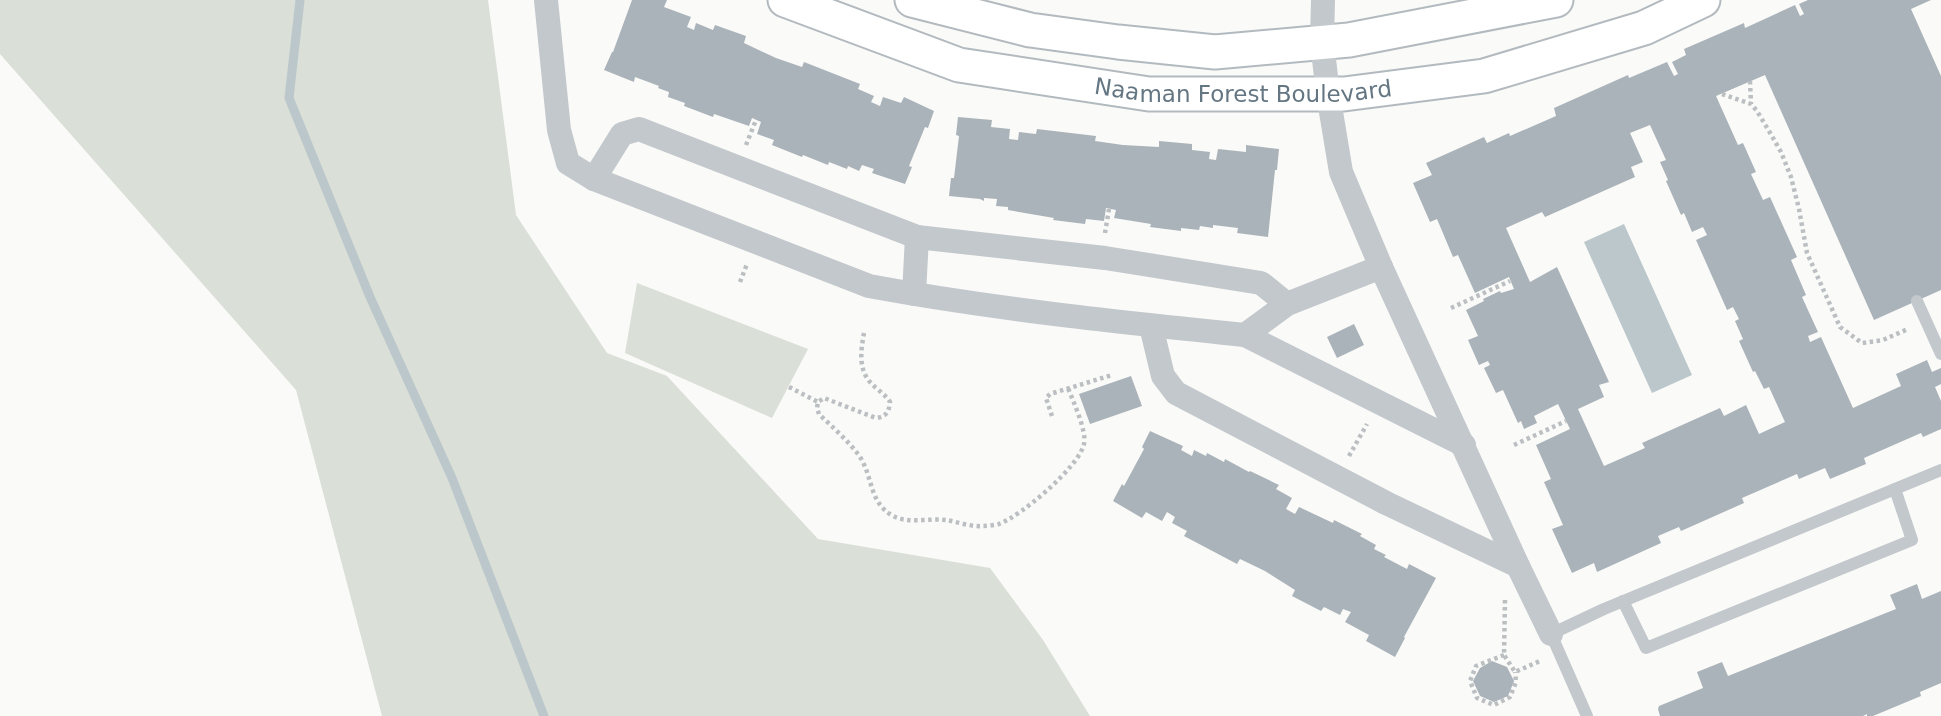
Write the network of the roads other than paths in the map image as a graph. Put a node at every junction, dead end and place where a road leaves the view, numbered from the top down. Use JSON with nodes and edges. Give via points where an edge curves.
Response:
{"nodes":[{"id":1,"x":546,"y":0,"type":"edge"},
{"id":2,"x":785,"y":0,"type":"edge"},
{"id":3,"x":912,"y":0,"type":"edge"},
{"id":4,"x":1322,"y":0,"type":"edge"},
{"id":5,"x":1556,"y":0,"type":"edge"},
{"id":6,"x":1703,"y":0,"type":"edge"},
{"id":7,"x":1322,"y":42,"type":"junction"},
{"id":8,"x":1328,"y":94,"type":"junction"},
{"id":9,"x":594,"y":179,"type":"junction"},
{"id":10,"x":917,"y":237,"type":"junction"},
{"id":11,"x":1381,"y":267,"type":"junction"},
{"id":12,"x":914,"y":294,"type":"junction"},
{"id":13,"x":1917,"y":301,"type":"dead end"},
{"id":14,"x":1287,"y":304,"type":"junction"},
{"id":15,"x":1151,"y":326,"type":"junction"},
{"id":16,"x":1245,"y":335,"type":"junction"},
{"id":17,"x":1941,"y":355,"type":"edge"},
{"id":18,"x":1464,"y":445,"type":"junction"},
{"id":19,"x":1941,"y":470,"type":"edge"},
{"id":20,"x":1895,"y":489,"type":"junction"},
{"id":21,"x":1518,"y":566,"type":"junction"},
{"id":22,"x":1623,"y":601,"type":"junction"},
{"id":23,"x":1551,"y":634,"type":"junction"},
{"id":24,"x":1587,"y":716,"type":"edge"}],
"edges":[{"from":1,"to":9,"type":"street","via":[[559,130],[568,163]]},
{"from":2,"to":8,"type":"street","name":"Naaman Forest Boulevard","via":[[959,65],[1149,94]]},
{"from":3,"to":7,"type":"street","name":"Naaman Forest Boulevard","via":[[1030,30],[1215,52]]},
{"from":4,"to":7,"type":"street"},
{"from":5,"to":7,"type":"street","name":"Naaman Forest Boulevard"},
{"from":6,"to":8,"type":"street","name":"Naaman Forest Boulevard","via":[[1644,28],[1484,76]]},
{"from":7,"to":8,"type":"street"},
{"from":8,"to":11,"type":"street","via":[[1341,172]]},
{"from":9,"to":10,"type":"street","via":[[622,134],[639,129]]},
{"from":9,"to":12,"type":"street","via":[[869,286]]},
{"from":10,"to":12,"type":"street"},
{"from":10,"to":14,"type":"street","via":[[1105,258],[1261,283]]},
{"from":11,"to":14,"type":"street"},
{"from":11,"to":18,"type":"street"},
{"from":12,"to":15,"type":"street"},
{"from":13,"to":17,"type":"lane"},
{"from":14,"to":16,"type":"street"},
{"from":15,"to":16,"type":"street"},
{"from":15,"to":21,"type":"street","via":[[1163,376],[1176,393]]},
{"from":16,"to":18,"type":"street"},
{"from":18,"to":21,"type":"street"},
{"from":19,"to":20,"type":"lane"},
{"from":20,"to":22,"type":"lane"},
{"from":20,"to":22,"type":"lane","via":[[1912,540],[1646,648]]},
{"from":21,"to":23,"type":"street"},
{"from":22,"to":23,"type":"lane"},
{"from":23,"to":24,"type":"lane"}]}
